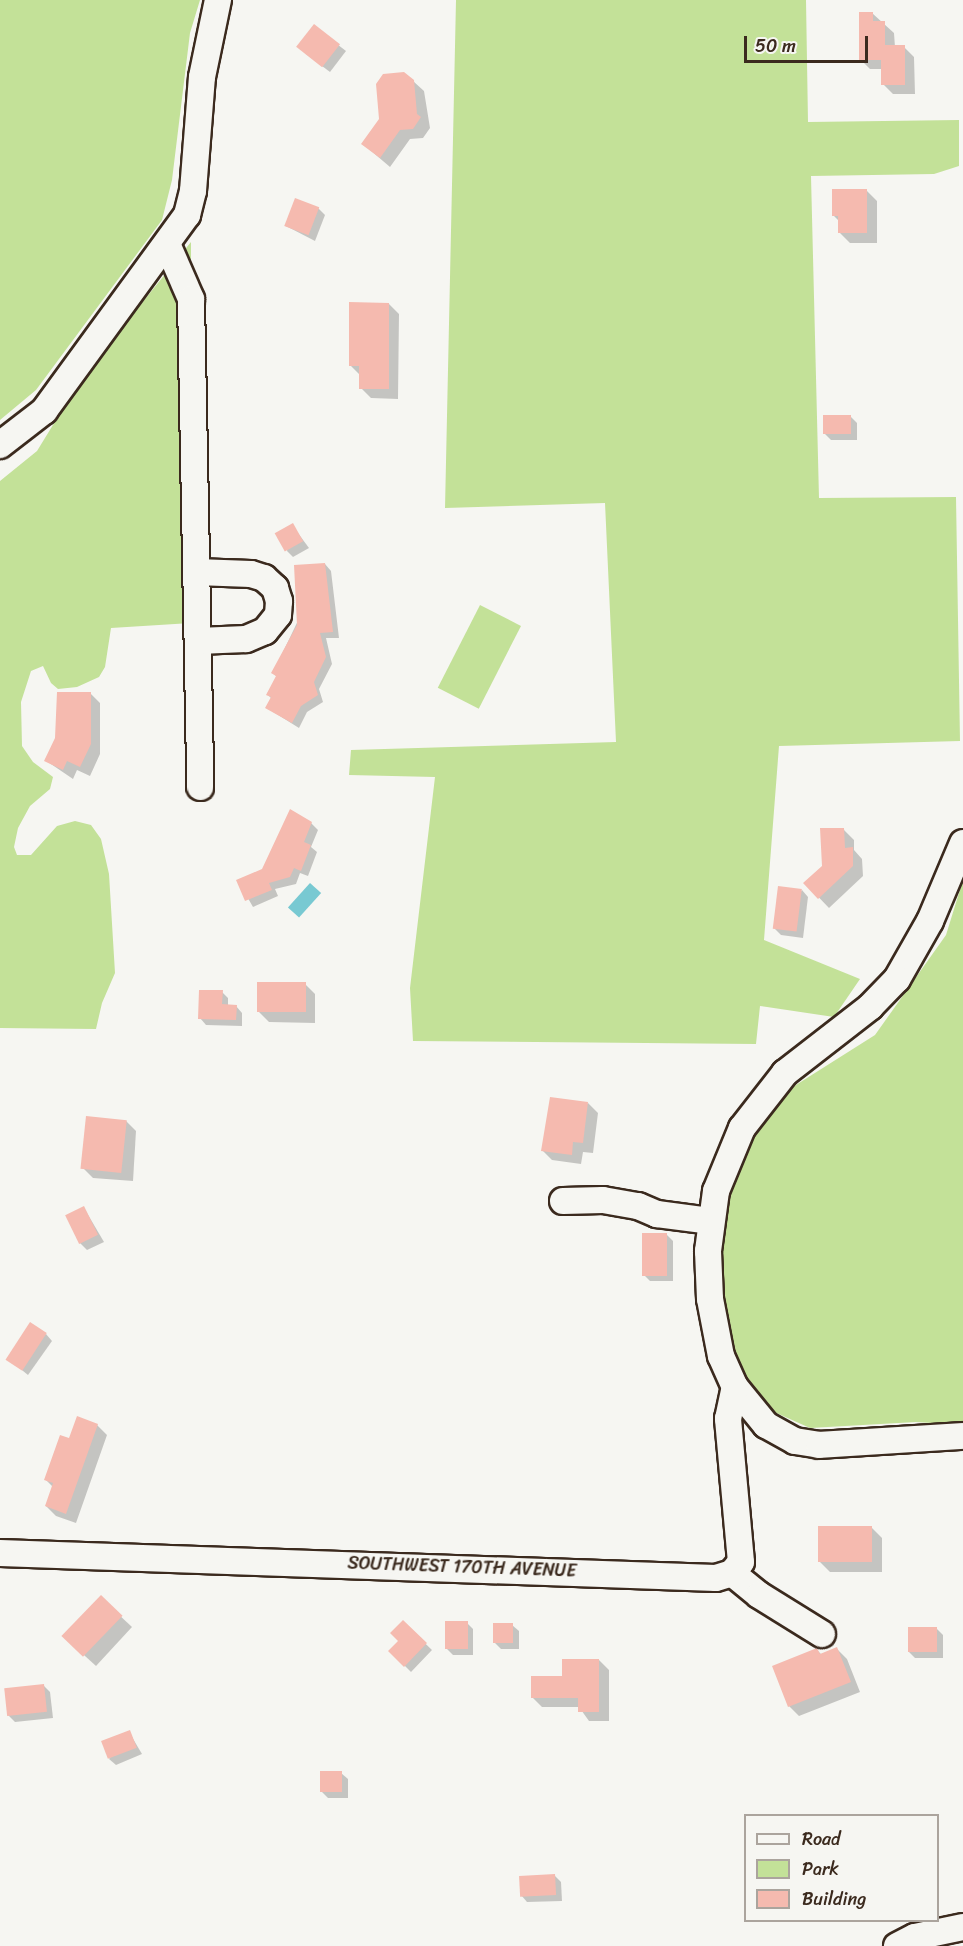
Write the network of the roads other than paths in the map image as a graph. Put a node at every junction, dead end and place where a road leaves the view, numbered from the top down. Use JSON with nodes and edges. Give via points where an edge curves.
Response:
{"nodes":[{"id":1,"x":218,"y":0,"type":"edge"},
{"id":2,"x":168,"y":246,"type":"junction"},
{"id":3,"x":0,"y":446,"type":"edge"},
{"id":4,"x":196,"y":572,"type":"junction"},
{"id":5,"x":198,"y":641,"type":"junction"},
{"id":6,"x":200,"y":787,"type":"dead end"},
{"id":7,"x":963,"y":843,"type":"edge"},
{"id":8,"x":563,"y":1201,"type":"dead end"},
{"id":9,"x":710,"y":1221,"type":"junction"},
{"id":10,"x":735,"y":1387,"type":"junction"},
{"id":11,"x":963,"y":1436,"type":"edge"},
{"id":12,"x":0,"y":1552,"type":"edge"},
{"id":13,"x":732,"y":1573,"type":"junction"},
{"id":14,"x":822,"y":1634,"type":"dead end"},
{"id":15,"x":963,"y":1927,"type":"edge"},
{"id":16,"x":897,"y":1946,"type":"edge"}],
"edges":[{"from":1,"to":2,"type":"street","via":[[202,77],[194,191],[187,215]]},
{"from":2,"to":3,"type":"street","via":[[44,411]]},
{"from":2,"to":4,"type":"street","via":[[190,299]]},
{"from":4,"to":5,"type":"street"},
{"from":4,"to":5,"type":"street","via":[[251,573],[264,578],[279,601],[278,615],[265,631],[246,639]]},
{"from":5,"to":6,"type":"street"},
{"from":7,"to":9,"type":"street","via":[[930,921],[897,979],[862,1014],[785,1072],[750,1116],[725,1164]]},
{"from":8,"to":9,"type":"street","via":[[603,1200],[657,1214]]},
{"from":9,"to":10,"type":"street","via":[[708,1272],[714,1333]]},
{"from":10,"to":11,"type":"street","via":[[766,1425],[795,1441],[843,1445]]},
{"from":10,"to":13,"type":"street","via":[[728,1419],[741,1562]]},
{"from":12,"to":13,"type":"street","name":"SOUTHWEST 170TH AVENUE","via":[[716,1578]]},
{"from":13,"to":14,"type":"street","via":[[759,1595]]},
{"from":15,"to":16,"type":"street","via":[[915,1937]]}]}
